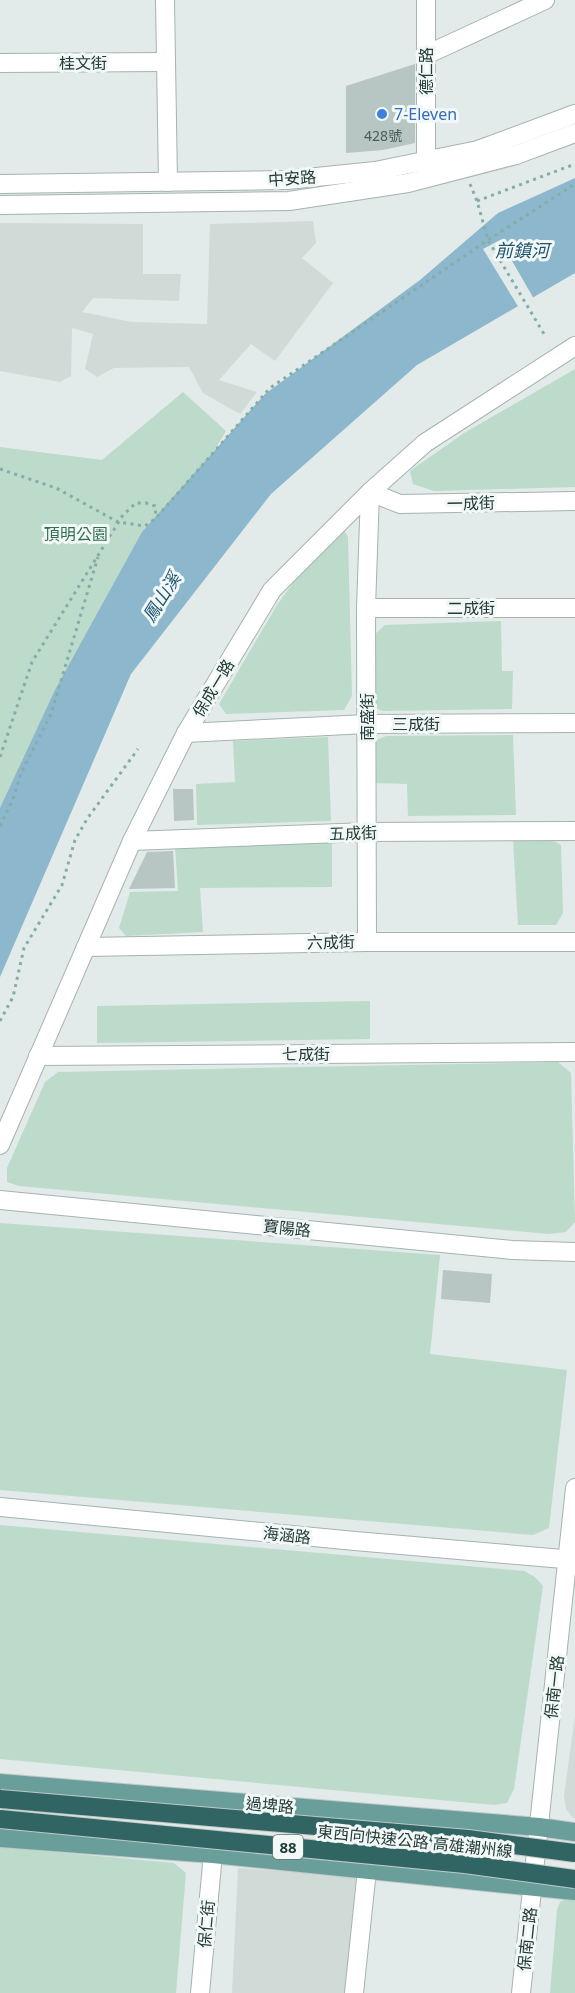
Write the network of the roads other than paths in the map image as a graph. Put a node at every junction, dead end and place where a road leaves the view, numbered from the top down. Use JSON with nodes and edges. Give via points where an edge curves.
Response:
{"nodes":[{"id":1,"x":165,"y":0,"type":"edge"},
{"id":2,"x":426,"y":0,"type":"edge"},
{"id":3,"x":545,"y":0,"type":"edge"},
{"id":4,"x":426,"y":55,"type":"junction"},
{"id":5,"x":166,"y":62,"type":"junction"},
{"id":6,"x":0,"y":63,"type":"edge"},
{"id":7,"x":575,"y":114,"type":"edge"},
{"id":8,"x":575,"y":133,"type":"edge"},
{"id":9,"x":428,"y":168,"type":"junction"},
{"id":10,"x":168,"y":182,"type":"junction"},
{"id":11,"x":0,"y":183,"type":"edge"},
{"id":12,"x":0,"y":205,"type":"edge"},
{"id":13,"x":575,"y":346,"type":"edge"},
{"id":14,"x":370,"y":492,"type":"junction"},
{"id":15,"x":575,"y":501,"type":"edge"},
{"id":16,"x":366,"y":608,"type":"junction"},
{"id":17,"x":575,"y":608,"type":"edge"},
{"id":18,"x":575,"y":723,"type":"edge"},
{"id":19,"x":367,"y":724,"type":"junction"},
{"id":20,"x":186,"y":733,"type":"junction"},
{"id":21,"x":575,"y":831,"type":"edge"},
{"id":22,"x":367,"y":832,"type":"junction"},
{"id":23,"x":132,"y":841,"type":"junction"},
{"id":24,"x":367,"y":942,"type":"junction"},
{"id":25,"x":575,"y":942,"type":"edge"},
{"id":26,"x":86,"y":947,"type":"junction"},
{"id":27,"x":575,"y":1052,"type":"edge"},
{"id":28,"x":38,"y":1056,"type":"junction"},
{"id":29,"x":0,"y":1145,"type":"edge"},
{"id":30,"x":0,"y":1200,"type":"edge"},
{"id":31,"x":575,"y":1252,"type":"edge"},
{"id":32,"x":575,"y":1488,"type":"edge"},
{"id":33,"x":0,"y":1507,"type":"edge"},
{"id":34,"x":571,"y":1560,"type":"edge"},
{"id":35,"x":0,"y":1783,"type":"edge"},
{"id":36,"x":0,"y":1798,"type":"edge"},
{"id":37,"x":0,"y":1818,"type":"edge"},
{"id":38,"x":539,"y":1827,"type":"junction"},
{"id":39,"x":575,"y":1832,"type":"edge"},
{"id":40,"x":0,"y":1838,"type":"edge"},
{"id":41,"x":575,"y":1853,"type":"edge"},
{"id":42,"x":213,"y":1854,"type":"junction"},
{"id":43,"x":366,"y":1870,"type":"junction"},
{"id":44,"x":575,"y":1879,"type":"edge"},
{"id":45,"x":532,"y":1886,"type":"junction"},
{"id":46,"x":575,"y":1892,"type":"edge"},
{"id":47,"x":200,"y":1993,"type":"edge"},
{"id":48,"x":354,"y":1993,"type":"edge"},
{"id":49,"x":521,"y":1993,"type":"edge"}],
"edges":[{"from":1,"to":5,"type":"street"},
{"from":2,"to":4,"type":"street","name":"德仁路"},
{"from":3,"to":4,"type":"street"},
{"from":4,"to":9,"type":"street","name":"德仁路"},
{"from":5,"to":6,"type":"street","name":"桂文街"},
{"from":5,"to":10,"type":"street"},
{"from":7,"to":9,"type":"street","name":"中安路"},
{"from":8,"to":9,"type":"street","name":"中安路","via":[[464,168]]},
{"from":9,"to":10,"type":"street","name":"中安路","via":[[287,180]]},
{"from":9,"to":12,"type":"street","name":"中安路","via":[[408,183],[289,201]]},
{"from":10,"to":11,"type":"street","name":"中安路"},
{"from":13,"to":14,"type":"street","name":"保成一路","via":[[425,443]]},
{"from":14,"to":15,"type":"street","name":"一成街","via":[[400,504]]},
{"from":14,"to":16,"type":"street","name":"南盛街"},
{"from":14,"to":20,"type":"street","name":"保成一路","via":[[272,590]]},
{"from":16,"to":17,"type":"street","name":"二成街"},
{"from":16,"to":19,"type":"street","name":"南盛街"},
{"from":18,"to":19,"type":"street","name":"三成街"},
{"from":19,"to":20,"type":"street","name":"三成街"},
{"from":19,"to":22,"type":"street","name":"南盛街"},
{"from":20,"to":23,"type":"street","name":"保成一路"},
{"from":21,"to":22,"type":"street","name":"五成街"},
{"from":22,"to":23,"type":"street","name":"五成街"},
{"from":22,"to":24,"type":"street","name":"南盛街"},
{"from":23,"to":26,"type":"street","name":"保成一路"},
{"from":24,"to":25,"type":"street","name":"六成街"},
{"from":24,"to":26,"type":"street","name":"六成街"},
{"from":26,"to":28,"type":"street","name":"保成一路"},
{"from":27,"to":28,"type":"street","name":"七成街"},
{"from":28,"to":29,"type":"street","name":"保成一路"},
{"from":30,"to":31,"type":"street","name":"寶陽路","via":[[501,1249]]},
{"from":32,"to":34,"type":"street","name":"保南一路"},
{"from":33,"to":34,"type":"street","name":"海涵路"},
{"from":34,"to":38,"type":"street","name":"保南一路"},
{"from":35,"to":38,"type":"main road","name":"過埤路"},
{"from":36,"to":41,"type":"highway","name":"東西向快速公路 高雄潮州線","number":"88","bridge":true,"via":[[468,1839]]},
{"from":37,"to":44,"type":"highway","name":"東西向快速公路 高雄潮州線","number":"88","bridge":true,"via":[[465,1864]]},
{"from":38,"to":39,"type":"main road","name":"過埤路"},
{"from":38,"to":45,"type":"street","name":"保南一路"},
{"from":40,"to":42,"type":"main road"},
{"from":42,"to":43,"type":"main road"},
{"from":42,"to":47,"type":"street","name":"保仁街"},
{"from":43,"to":45,"type":"main road"},
{"from":43,"to":48,"type":"street"},
{"from":45,"to":46,"type":"main road"},
{"from":45,"to":49,"type":"street","name":"保南二路"}]}
